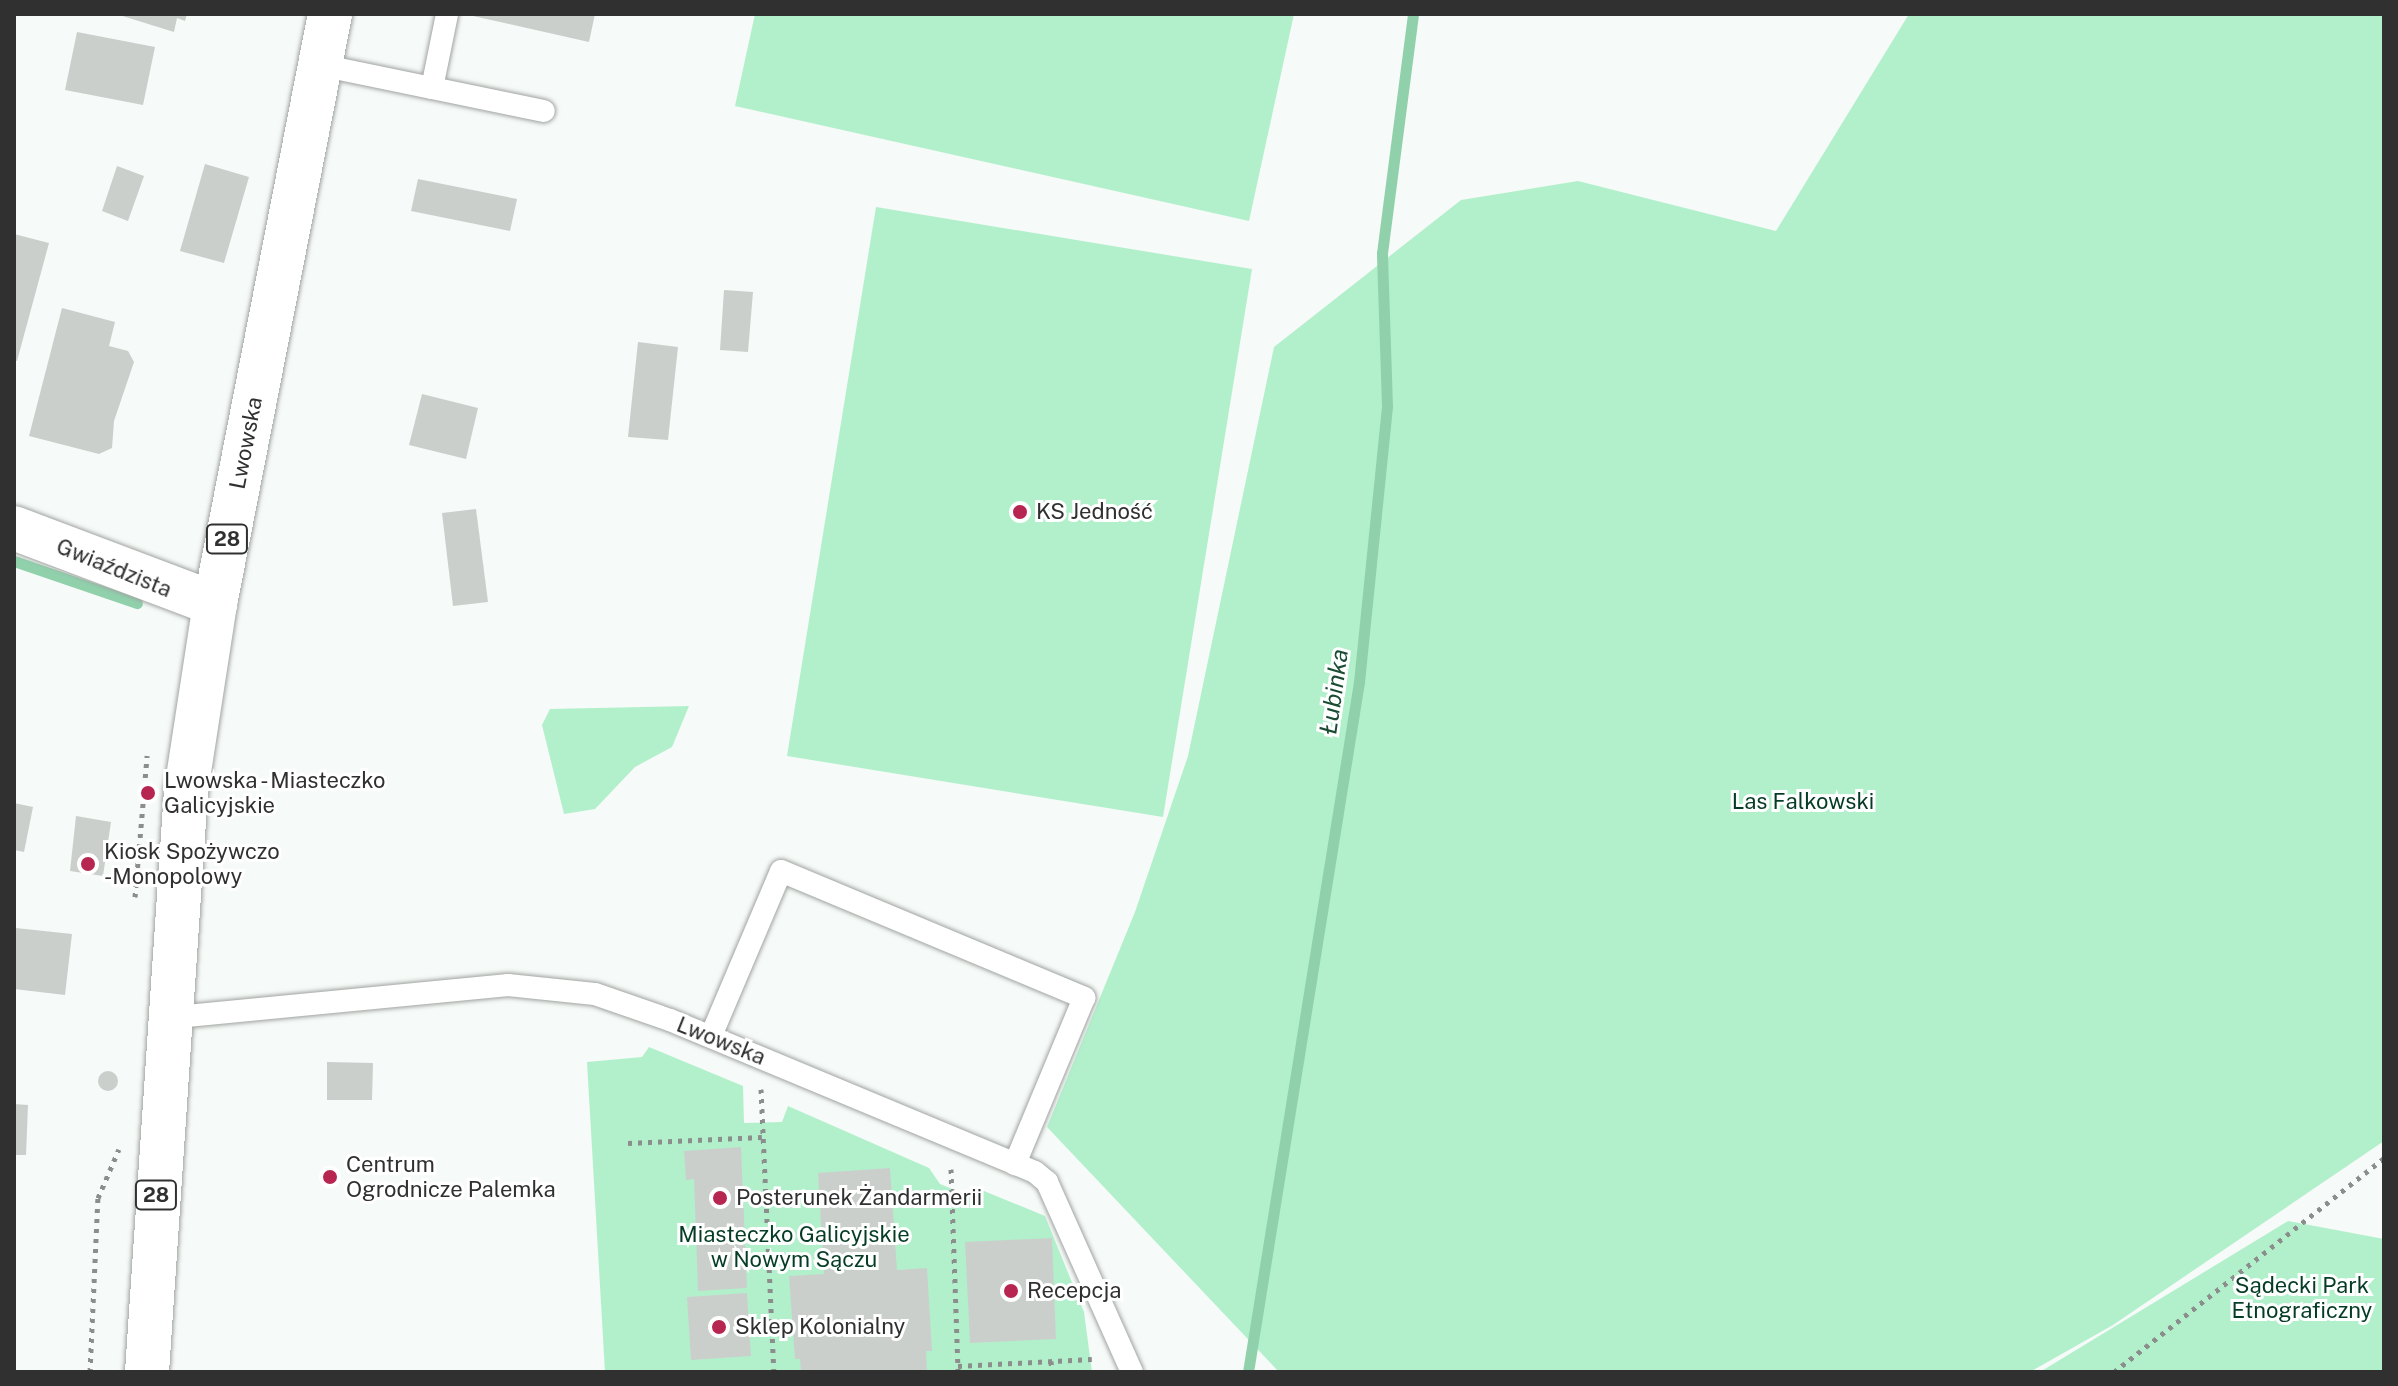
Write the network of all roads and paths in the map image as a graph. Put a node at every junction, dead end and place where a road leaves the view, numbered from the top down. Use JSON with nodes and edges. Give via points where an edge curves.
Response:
{"nodes":[{"id":1,"x":330,"y":14,"type":"edge"},
{"id":2,"x":447,"y":14,"type":"edge"},
{"id":3,"x":320,"y":65,"type":"junction"},
{"id":4,"x":432,"y":88,"type":"junction"},
{"id":5,"x":544,"y":111,"type":"dead end"},
{"id":6,"x":14,"y":528,"type":"edge"},
{"id":7,"x":215,"y":604,"type":"junction"},
{"id":8,"x":166,"y":1018,"type":"junction"},
{"id":9,"x":711,"y":1036,"type":"junction"},
{"id":10,"x":761,"y":1080,"type":"dead end"},
{"id":11,"x":125,"y":1135,"type":"dead end"},
{"id":12,"x":762,"y":1137,"type":"junction"},
{"id":13,"x":628,"y":1143,"type":"dead end"},
{"id":14,"x":2384,"y":1158,"type":"edge"},
{"id":15,"x":950,"y":1159,"type":"dead end"},
{"id":16,"x":1015,"y":1164,"type":"junction"},
{"id":17,"x":1051,"y":1361,"type":"junction"},
{"id":18,"x":1130,"y":1363,"type":"edge"},
{"id":19,"x":958,"y":1369,"type":"edge"},
{"id":20,"x":90,"y":1372,"type":"edge"},
{"id":21,"x":147,"y":1372,"type":"edge"},
{"id":22,"x":774,"y":1372,"type":"edge"},
{"id":23,"x":1052,"y":1372,"type":"edge"},
{"id":24,"x":2114,"y":1372,"type":"edge"}],
"edges":[{"from":1,"to":3,"type":"main road","name":"Lwowska","number":"28"},
{"from":2,"to":4,"type":"lane"},
{"from":3,"to":4,"type":"lane"},
{"from":3,"to":7,"type":"main road","name":"Lwowska","number":"28"},
{"from":4,"to":5,"type":"lane"},
{"from":6,"to":7,"type":"main road","name":"Gwiaździsta"},
{"from":7,"to":8,"type":"main road","name":"Lwowska","number":"28","via":[[180,836]]},
{"from":8,"to":9,"type":"lane","name":"Lwowska","via":[[508,985],[595,994]]},
{"from":8,"to":21,"type":"main road","name":"Lwowska","number":"28"},
{"from":9,"to":16,"type":"lane","name":"Lwowska"},
{"from":9,"to":16,"type":"lane","via":[[781,871],[1084,998]]},
{"from":10,"to":12,"type":"path"},
{"from":11,"to":20,"type":"path","via":[[98,1198]]},
{"from":12,"to":13,"type":"path"},
{"from":12,"to":22,"type":"path"},
{"from":14,"to":24,"type":"path"},
{"from":15,"to":19,"type":"path"},
{"from":16,"to":18,"type":"lane","name":"Lwowska","via":[[1047,1182]]},
{"from":17,"to":18,"type":"path"},
{"from":17,"to":19,"type":"path"},
{"from":17,"to":23,"type":"path"}]}
